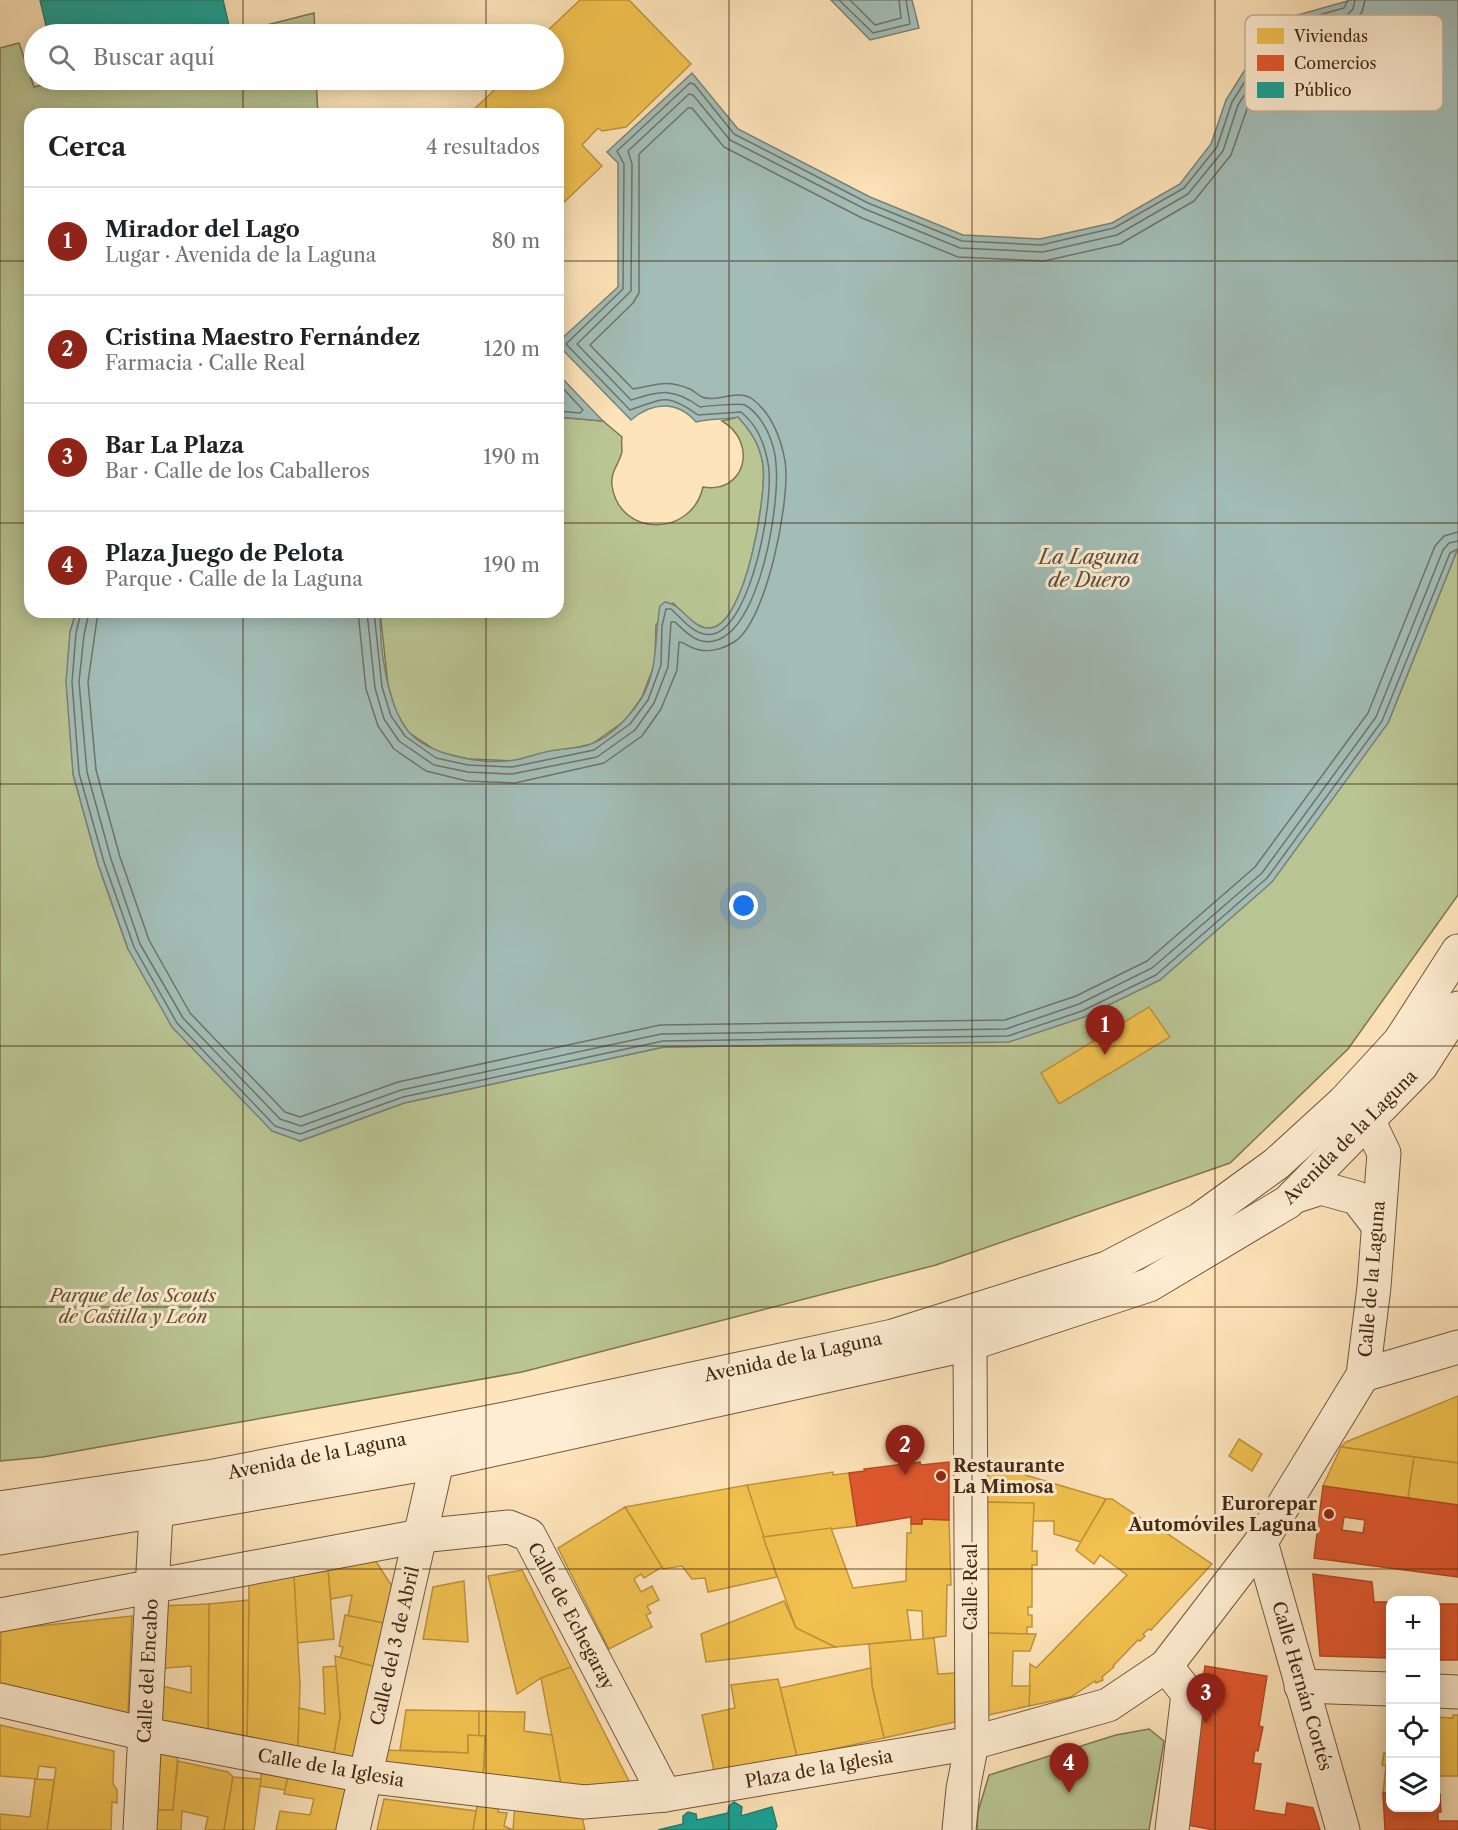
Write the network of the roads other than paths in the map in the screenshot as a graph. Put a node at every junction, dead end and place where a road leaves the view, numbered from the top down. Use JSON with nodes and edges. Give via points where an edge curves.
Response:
{"nodes":[{"id":1,"x":1458,"y":951,"type":"edge"},
{"id":2,"x":1456,"y":1015,"type":"edge"},
{"id":3,"x":1356,"y":1112,"type":"junction"},
{"id":4,"x":1293,"y":1197,"type":"junction"},
{"id":5,"x":1377,"y":1224,"type":"junction"},
{"id":6,"x":970,"y":1344,"type":"junction"},
{"id":7,"x":1458,"y":1347,"type":"edge"},
{"id":8,"x":1364,"y":1375,"type":"junction"},
{"id":9,"x":437,"y":1462,"type":"junction"},
{"id":10,"x":0,"y":1508,"type":"edge"},
{"id":11,"x":156,"y":1512,"type":"junction"},
{"id":12,"x":420,"y":1536,"type":"junction"},
{"id":13,"x":0,"y":1538,"type":"edge"},
{"id":14,"x":1261,"y":1542,"type":"junction"},
{"id":15,"x":152,"y":1587,"type":"junction"},
{"id":16,"x":0,"y":1615,"type":"edge"},
{"id":17,"x":1166,"y":1666,"type":"junction"},
{"id":18,"x":1301,"y":1686,"type":"junction"},
{"id":19,"x":1386,"y":1689,"type":"edge"},
{"id":20,"x":1440,"y":1691,"type":"edge"},
{"id":21,"x":1458,"y":1692,"type":"edge"},
{"id":22,"x":0,"y":1700,"type":"edge"},
{"id":23,"x":145,"y":1734,"type":"junction"},
{"id":24,"x":972,"y":1743,"type":"junction"},
{"id":25,"x":365,"y":1776,"type":"junction"},
{"id":26,"x":665,"y":1795,"type":"junction"},
{"id":27,"x":140,"y":1830,"type":"edge"},
{"id":28,"x":353,"y":1830,"type":"edge"},
{"id":29,"x":959,"y":1830,"type":"edge"},
{"id":30,"x":1172,"y":1830,"type":"edge"},
{"id":31,"x":1342,"y":1830,"type":"edge"}],
"edges":[{"from":1,"to":3,"type":"street","name":"Avenida de la Laguna"},
{"from":2,"to":3,"type":"street","name":"Avenida de la Laguna","via":[[1421,1066]]},
{"from":3,"to":4,"type":"street","name":"Avenida de la Laguna"},
{"from":3,"to":5,"type":"street","name":"Calle de la Laguna","via":[[1384,1153]]},
{"from":3,"to":10,"type":"street","name":"Avenida de la Laguna","via":[[1275,1164],[1199,1220],[1107,1268],[893,1336],[225,1474]]},
{"from":4,"to":5,"type":"street","via":[[1321,1188],[1357,1198]]},
{"from":4,"to":6,"type":"street","name":"Avenida de la Laguna","via":[[1149,1285]]},
{"from":5,"to":8,"type":"street","name":"Calle de la Laguna"},
{"from":6,"to":9,"type":"street","name":"Avenida de la Laguna"},
{"from":6,"to":24,"type":"street","name":"Calle Real"},
{"from":7,"to":8,"type":"street"},
{"from":8,"to":14,"type":"street","name":"Calle de la Laguna"},
{"from":9,"to":11,"type":"street","name":"Avenida de la Laguna"},
{"from":9,"to":12,"type":"street","name":"Calle del 3 de Abril"},
{"from":11,"to":13,"type":"street","name":"Avenida de la Laguna"},
{"from":11,"to":15,"type":"street","name":"Calle del Encabo"},
{"from":12,"to":15,"type":"street"},
{"from":12,"to":25,"type":"street","name":"Calle del 3 de Abril"},
{"from":12,"to":26,"type":"street","name":"Calle de Echegaray","via":[[509,1527],[529,1536]]},
{"from":14,"to":17,"type":"street","name":"Calle de la Laguna"},
{"from":14,"to":18,"type":"street","name":"Calle Hernán Cortés"},
{"from":15,"to":16,"type":"street"},
{"from":15,"to":23,"type":"street","name":"Calle del Encabo"},
{"from":17,"to":24,"type":"street","name":"Calle de la Laguna","via":[[1108,1706]]},
{"from":17,"to":30,"type":"street","via":[[1188,1694]]},
{"from":18,"to":19,"type":"street"},
{"from":18,"to":31,"type":"street","name":"Calle Hernán Cortés"},
{"from":20,"to":21,"type":"street"},
{"from":22,"to":23,"type":"street","name":"Calle de la Iglesia"},
{"from":23,"to":25,"type":"street","name":"Calle de la Iglesia"},
{"from":23,"to":27,"type":"street","name":"Calle del Encabo"},
{"from":24,"to":26,"type":"street","name":"Plaza de la Iglesia"},
{"from":24,"to":29,"type":"street","name":"Calle Real"},
{"from":25,"to":26,"type":"street","name":"Calle de la Iglesia","via":[[584,1802]]},
{"from":25,"to":28,"type":"street","name":"Calle del 3 de Abril"}]}
